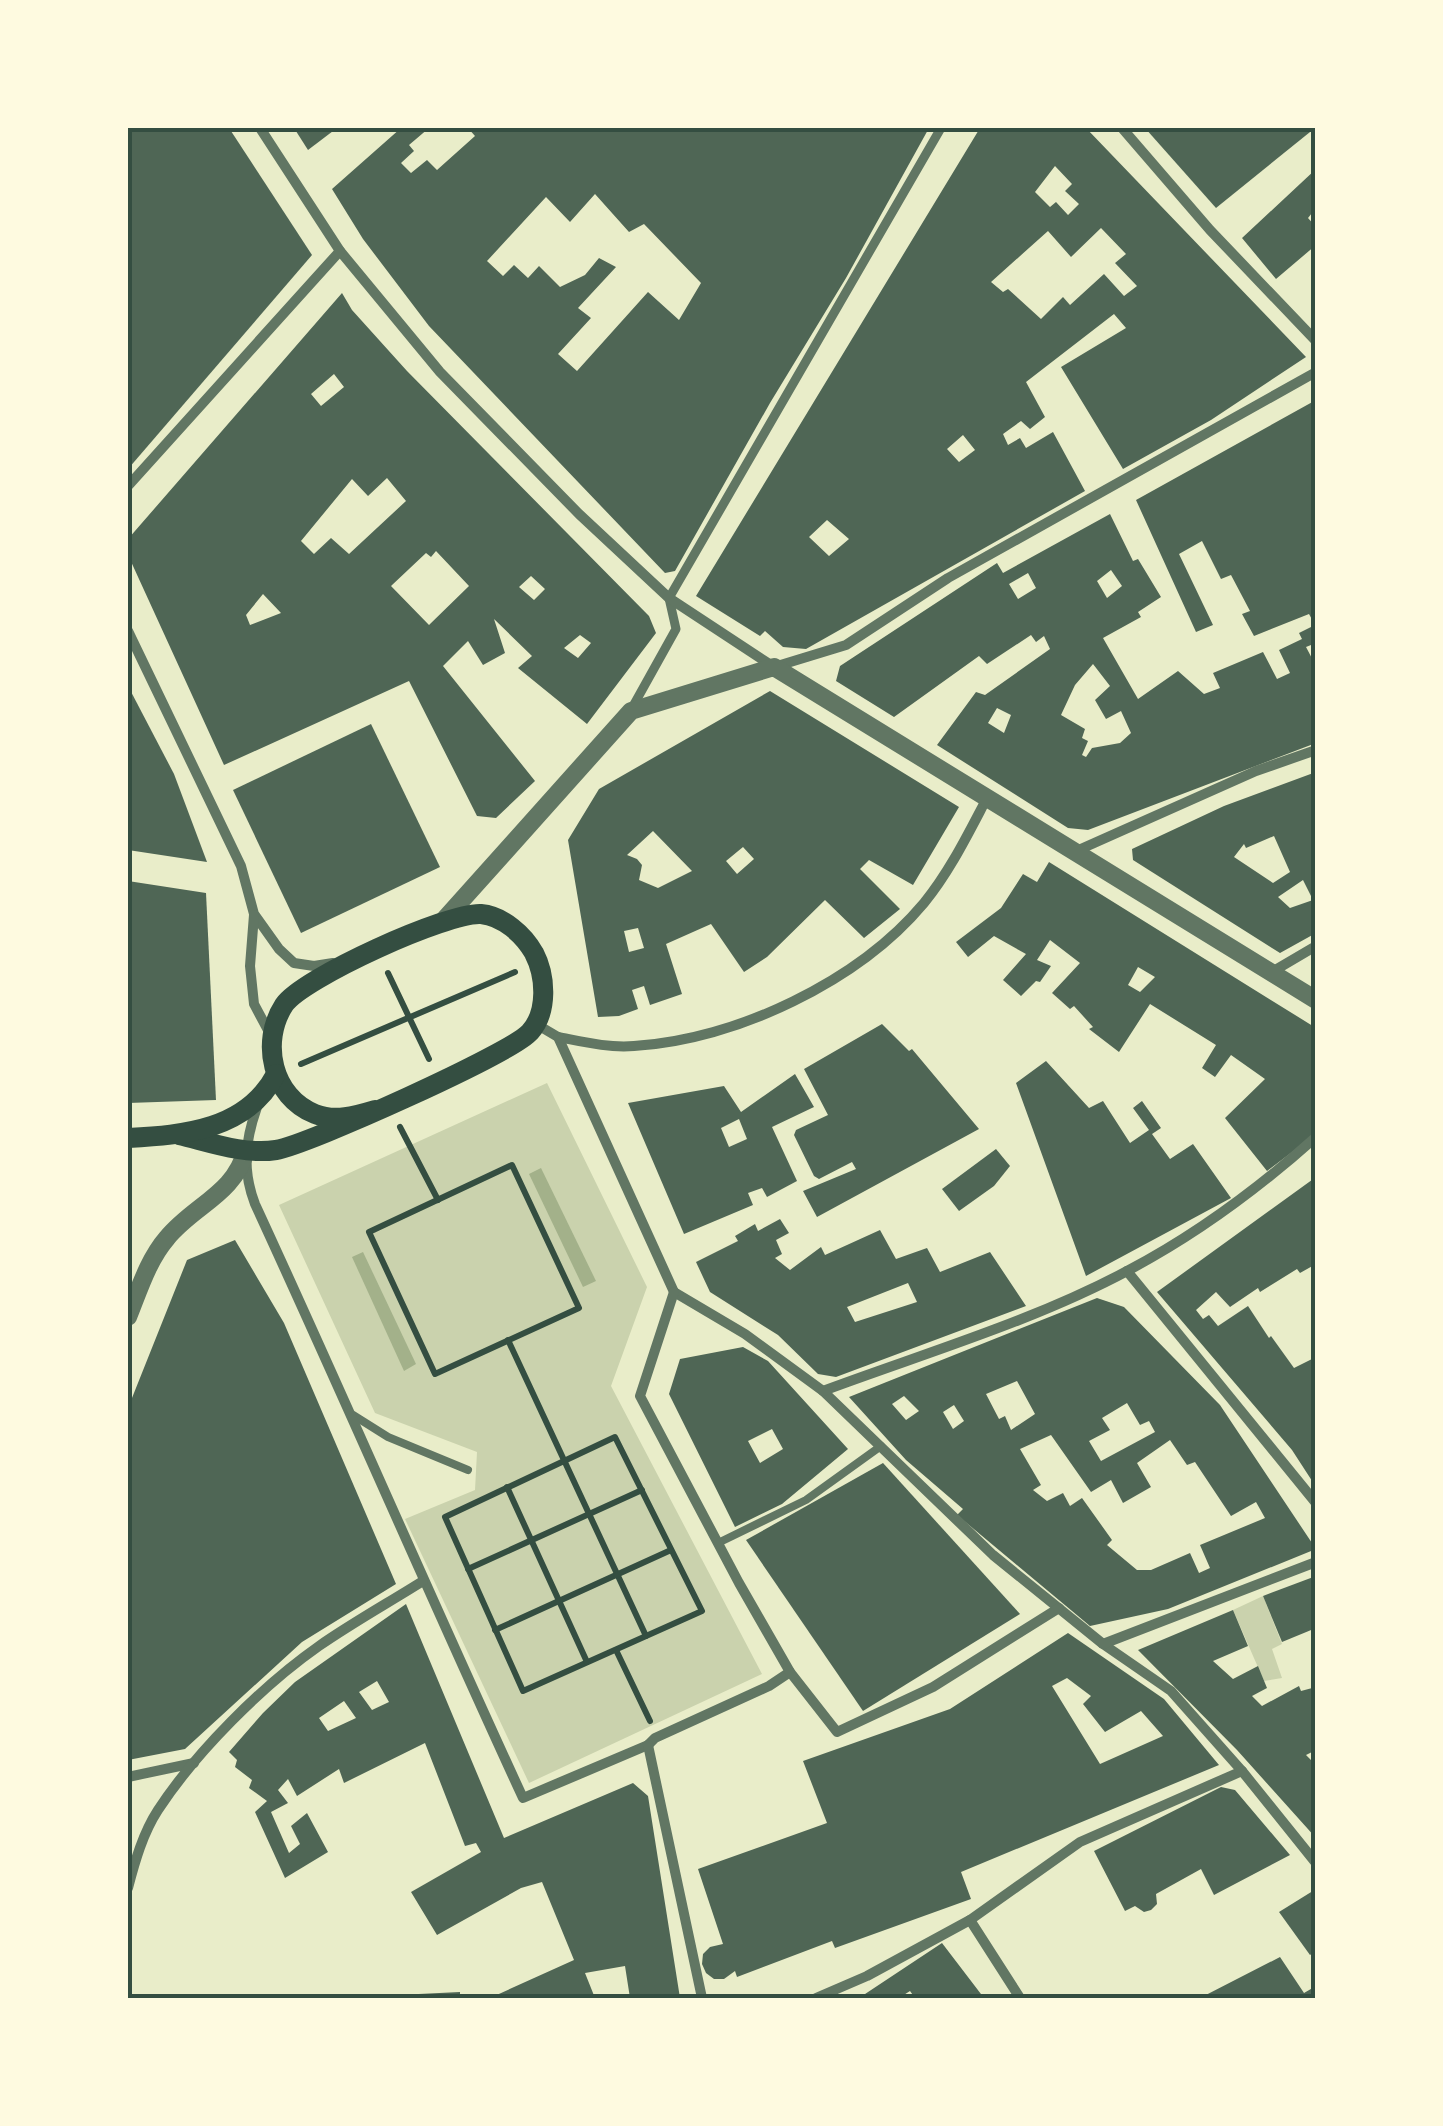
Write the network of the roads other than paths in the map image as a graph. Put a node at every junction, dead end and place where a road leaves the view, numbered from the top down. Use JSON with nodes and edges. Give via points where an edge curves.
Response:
{"nodes":[{"id":1,"x":260,"y":128,"type":"edge"},
{"id":2,"x":941,"y":128,"type":"edge"},
{"id":3,"x":1122,"y":128,"type":"edge"},
{"id":4,"x":340,"y":251,"type":"junction"},
{"id":5,"x":1316,"y":340,"type":"edge"},
{"id":6,"x":1316,"y":372,"type":"edge"},
{"id":7,"x":128,"y":486,"type":"edge"},
{"id":8,"x":670,"y":598,"type":"junction"},
{"id":9,"x":128,"y":631,"type":"edge"},
{"id":10,"x":774,"y":667,"type":"junction"},
{"id":11,"x":631,"y":711,"type":"junction"},
{"id":12,"x":1316,"y":750,"type":"edge"},
{"id":13,"x":987,"y":798,"type":"junction"},
{"id":14,"x":1073,"y":852,"type":"junction"},
{"id":15,"x":254,"y":914,"type":"junction"},
{"id":16,"x":443,"y":922,"type":"junction"},
{"id":17,"x":1316,"y":946,"type":"edge"},
{"id":18,"x":354,"y":960,"type":"junction"},
{"id":19,"x":1272,"y":972,"type":"junction"},
{"id":20,"x":1316,"y":1000,"type":"edge"},
{"id":21,"x":536,"y":1024,"type":"junction"},
{"id":22,"x":558,"y":1037,"type":"junction"},
{"id":23,"x":272,"y":1038,"type":"junction"},
{"id":24,"x":276,"y":1074,"type":"junction"},
{"id":25,"x":263,"y":1094,"type":"junction"},
{"id":26,"x":374,"y":1110,"type":"junction"},
{"id":27,"x":179,"y":1136,"type":"junction"},
{"id":28,"x":1316,"y":1137,"type":"edge"},
{"id":29,"x":128,"y":1138,"type":"edge"},
{"id":30,"x":246,"y":1150,"type":"junction"},
{"id":31,"x":1127,"y":1271,"type":"junction"},
{"id":32,"x":674,"y":1292,"type":"junction"},
{"id":33,"x":128,"y":1316,"type":"edge"},
{"id":34,"x":824,"y":1391,"type":"junction"},
{"id":35,"x":353,"y":1415,"type":"junction"},
{"id":36,"x":881,"y":1446,"type":"junction"},
{"id":37,"x":468,"y":1470,"type":"dead end"},
{"id":38,"x":1316,"y":1503,"type":"edge"},
{"id":39,"x":718,"y":1543,"type":"junction"},
{"id":40,"x":1316,"y":1562,"type":"edge"},
{"id":41,"x":423,"y":1581,"type":"junction"},
{"id":42,"x":1059,"y":1608,"type":"junction"},
{"id":43,"x":1103,"y":1644,"type":"junction"},
{"id":44,"x":790,"y":1672,"type":"junction"},
{"id":45,"x":651,"y":1742,"type":"junction"},
{"id":46,"x":195,"y":1763,"type":"junction"},
{"id":47,"x":1242,"y":1772,"type":"junction"},
{"id":48,"x":128,"y":1777,"type":"edge"},
{"id":49,"x":1316,"y":1863,"type":"edge"},
{"id":50,"x":128,"y":1888,"type":"edge"},
{"id":51,"x":970,"y":1920,"type":"junction"},
{"id":52,"x":702,"y":1998,"type":"edge"},
{"id":53,"x":816,"y":1998,"type":"edge"},
{"id":54,"x":1020,"y":1998,"type":"edge"}],
"edges":[{"from":1,"to":4,"type":"street"},
{"from":2,"to":8,"type":"street"},
{"from":3,"to":5,"type":"street"},
{"from":4,"to":7,"type":"street"},
{"from":4,"to":8,"type":"street","via":[[440,372]]},
{"from":6,"to":10,"type":"street","via":[[948,578],[846,645]]},
{"from":8,"to":10,"type":"street"},
{"from":8,"to":11,"type":"street","via":[[676,629]]},
{"from":9,"to":15,"type":"street","via":[[240,866]]},
{"from":10,"to":11,"type":"street"},
{"from":10,"to":13,"type":"street"},
{"from":11,"to":16,"type":"street"},
{"from":12,"to":14,"type":"street"},
{"from":13,"to":14,"type":"street"},
{"from":13,"to":22,"type":"street","via":[[950,866],[902,927],[804,995],[680,1040],[599,1046]]},
{"from":14,"to":19,"type":"street"},
{"from":15,"to":18,"type":"street","via":[[294,963]]},
{"from":15,"to":23,"type":"street","via":[[254,1004]]},
{"from":16,"to":18,"type":"main road"},
{"from":16,"to":21,"type":"main road","via":[[488,915],[520,935],[543,983]]},
{"from":17,"to":19,"type":"street"},
{"from":18,"to":23,"type":"main road","via":[[298,989],[278,1016]]},
{"from":19,"to":20,"type":"street"},
{"from":21,"to":22,"type":"street"},
{"from":21,"to":26,"type":"main road","via":[[507,1049]]},
{"from":22,"to":32,"type":"street"},
{"from":23,"to":24,"type":"main road"},
{"from":24,"to":25,"type":"main road"},
{"from":24,"to":26,"type":"main road","via":[[298,1104],[318,1115],[342,1118]]},
{"from":25,"to":27,"type":"main road","via":[[238,1115]]},
{"from":25,"to":30,"type":"street"},
{"from":26,"to":30,"type":"main road","via":[[294,1145]]},
{"from":27,"to":29,"type":"main road"},
{"from":27,"to":30,"type":"main road"},
{"from":28,"to":31,"type":"street","via":[[1260,1188]]},
{"from":30,"to":33,"type":"street","via":[[229,1186],[163,1242]]},
{"from":30,"to":35,"type":"street","via":[[255,1204]]},
{"from":31,"to":34,"type":"street"},
{"from":31,"to":38,"type":"street"},
{"from":32,"to":34,"type":"street"},
{"from":32,"to":39,"type":"street","via":[[640,1396]]},
{"from":34,"to":36,"type":"street"},
{"from":35,"to":37,"type":"lane"},
{"from":35,"to":41,"type":"street"},
{"from":36,"to":39,"type":"lane","via":[[806,1500]]},
{"from":36,"to":42,"type":"street","via":[[992,1555]]},
{"from":39,"to":44,"type":"street"},
{"from":40,"to":43,"type":"street"},
{"from":41,"to":45,"type":"street","via":[[523,1798]]},
{"from":41,"to":46,"type":"street","via":[[286,1672]]},
{"from":42,"to":43,"type":"street"},
{"from":42,"to":44,"type":"street","via":[[933,1687],[837,1732]]},
{"from":43,"to":47,"type":"street","via":[[1170,1690]]},
{"from":44,"to":45,"type":"street"},
{"from":45,"to":52,"type":"street"},
{"from":46,"to":48,"type":"street"},
{"from":46,"to":50,"type":"street","via":[[158,1810]]},
{"from":47,"to":49,"type":"street"},
{"from":47,"to":51,"type":"street","via":[[1080,1842]]},
{"from":51,"to":53,"type":"street"},
{"from":51,"to":54,"type":"street"}]}
